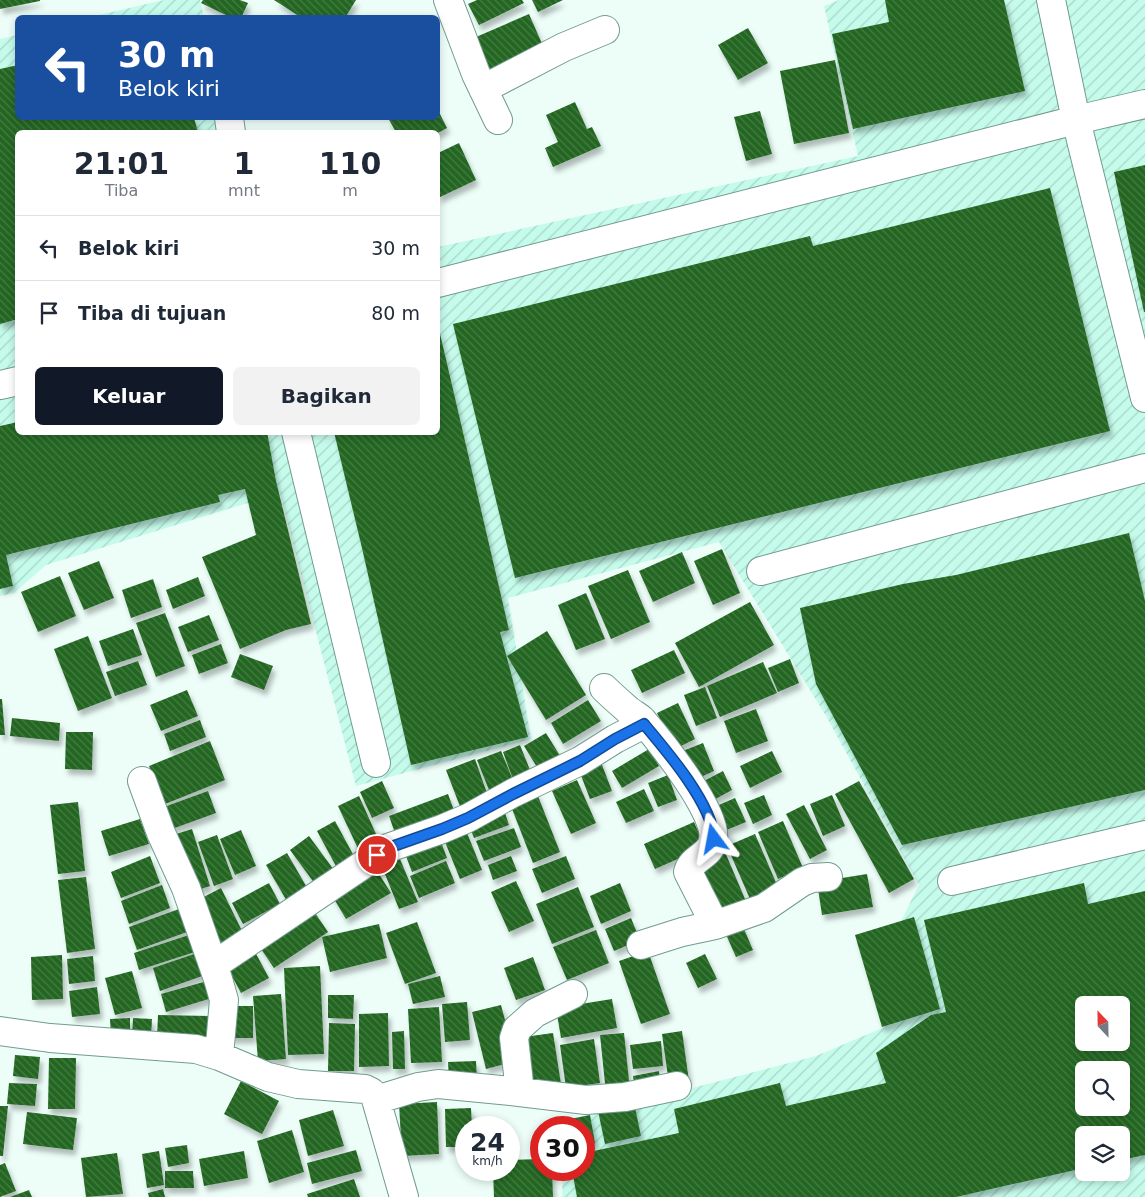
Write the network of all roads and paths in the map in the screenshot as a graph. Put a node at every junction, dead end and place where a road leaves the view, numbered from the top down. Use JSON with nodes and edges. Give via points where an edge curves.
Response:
{"nodes":[{"id":1,"x":448,"y":0,"type":"edge"},
{"id":2,"x":1051,"y":0,"type":"edge"},
{"id":3,"x":605,"y":30,"type":"dead end"},
{"id":4,"x":483,"y":89,"type":"junction"},
{"id":5,"x":1145,"y":104,"type":"edge"},
{"id":6,"x":498,"y":120,"type":"dead end"},
{"id":7,"x":1076,"y":120,"type":"junction"},
{"id":8,"x":440,"y":282,"type":"edge"},
{"id":9,"x":15,"y":382,"type":"edge"},
{"id":10,"x":0,"y":385,"type":"edge"},
{"id":11,"x":1145,"y":398,"type":"edge"},
{"id":12,"x":297,"y":435,"type":"edge"},
{"id":13,"x":1145,"y":468,"type":"edge"},
{"id":14,"x":761,"y":571,"type":"dead end"},
{"id":15,"x":604,"y":688,"type":"dead end"},
{"id":16,"x":644,"y":724,"type":"junction"},
{"id":17,"x":376,"y":763,"type":"dead end"},
{"id":18,"x":142,"y":781,"type":"dead end"},
{"id":19,"x":1145,"y":835,"type":"edge"},
{"id":20,"x":828,"y":877,"type":"dead end"},
{"id":21,"x":952,"y":881,"type":"dead end"},
{"id":22,"x":715,"y":925,"type":"junction"},
{"id":23,"x":641,"y":945,"type":"dead end"},
{"id":24,"x":214,"y":965,"type":"junction"},
{"id":25,"x":573,"y":994,"type":"dead end"},
{"id":26,"x":0,"y":1031,"type":"edge"},
{"id":27,"x":219,"y":1056,"type":"junction"},
{"id":28,"x":676,"y":1086,"type":"dead end"},
{"id":29,"x":520,"y":1092,"type":"junction"},
{"id":30,"x":376,"y":1100,"type":"junction"},
{"id":31,"x":404,"y":1197,"type":"edge"}],
"edges":[{"from":1,"to":4,"type":"street"},
{"from":2,"to":7,"type":"street"},
{"from":3,"to":4,"type":"street","via":[[564,47]]},
{"from":4,"to":6,"type":"street"},
{"from":5,"to":7,"type":"street"},
{"from":7,"to":8,"type":"street"},
{"from":7,"to":11,"type":"street"},
{"from":9,"to":10,"type":"street"},
{"from":12,"to":17,"type":"street"},
{"from":13,"to":14,"type":"street"},
{"from":15,"to":16,"type":"street"},
{"from":16,"to":22,"type":"street","via":[[688,782],[714,828],[707,853],[699,857],[688,872]]},
{"from":16,"to":24,"type":"street","via":[[468,818],[388,848]]},
{"from":18,"to":24,"type":"street"},
{"from":19,"to":21,"type":"street"},
{"from":20,"to":22,"type":"street","via":[[807,880],[764,908]]},
{"from":22,"to":23,"type":"street"},
{"from":24,"to":27,"type":"street","via":[[224,1000]]},
{"from":25,"to":29,"type":"street","via":[[535,1013],[517,1029],[514,1038]]},
{"from":26,"to":27,"type":"street","via":[[196,1049]]},
{"from":27,"to":30,"type":"street","via":[[268,1077],[298,1084],[365,1089]]},
{"from":28,"to":29,"type":"street","via":[[600,1100]]},
{"from":29,"to":30,"type":"street","via":[[438,1084]]},
{"from":30,"to":31,"type":"street"}]}
